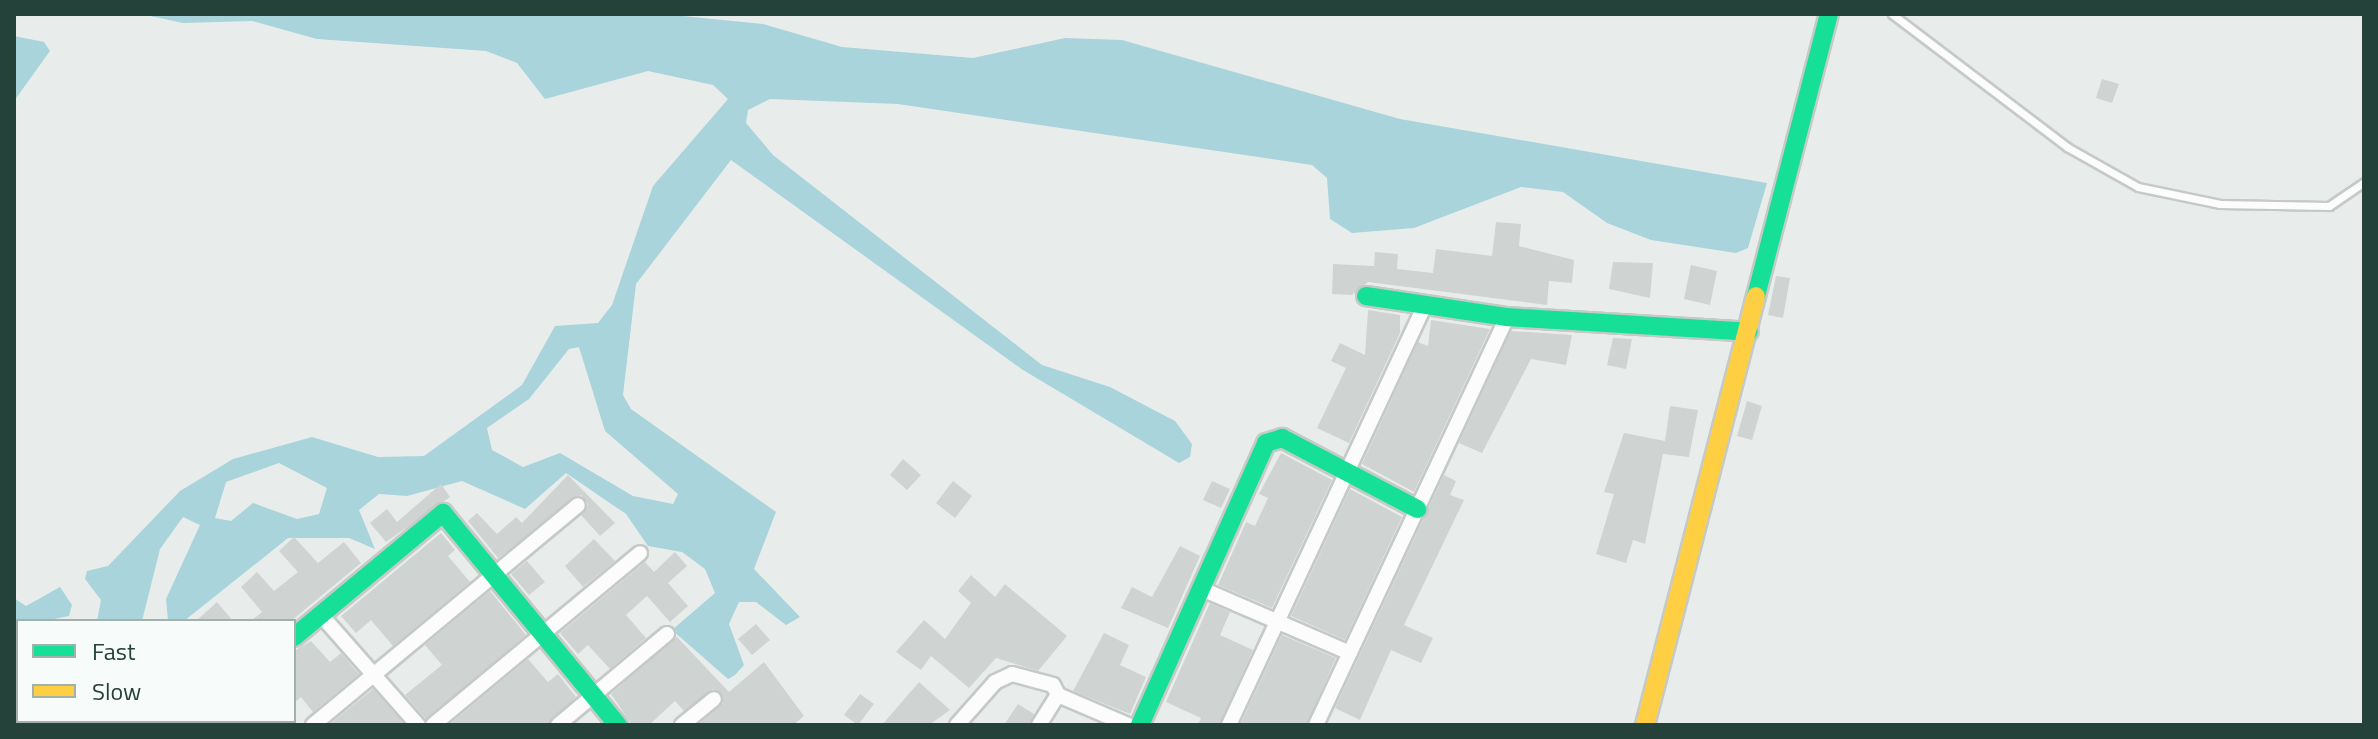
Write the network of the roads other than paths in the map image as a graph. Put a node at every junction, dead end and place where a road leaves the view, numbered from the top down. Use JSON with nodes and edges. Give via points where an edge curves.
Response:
{"nodes":[{"id":1,"x":1829,"y":14,"type":"edge"},
{"id":2,"x":1892,"y":14,"type":"edge"},
{"id":3,"x":2364,"y":182,"type":"edge"},
{"id":4,"x":1366,"y":296,"type":"dead end"},
{"id":5,"x":1424,"y":306,"type":"junction"},
{"id":6,"x":1507,"y":317,"type":"junction"},
{"id":7,"x":1749,"y":332,"type":"junction"},
{"id":8,"x":1348,"y":472,"type":"junction"},
{"id":9,"x":578,"y":505,"type":"dead end"},
{"id":10,"x":1417,"y":509,"type":"junction"},
{"id":11,"x":640,"y":553,"type":"dead end"},
{"id":12,"x":494,"y":575,"type":"junction"},
{"id":13,"x":1202,"y":589,"type":"junction"},
{"id":14,"x":321,"y":615,"type":"junction"},
{"id":15,"x":1279,"y":619,"type":"junction"},
{"id":16,"x":542,"y":634,"type":"junction"},
{"id":17,"x":667,"y":634,"type":"dead end"},
{"id":18,"x":296,"y":635,"type":"edge"},
{"id":19,"x":1350,"y":653,"type":"junction"},
{"id":20,"x":377,"y":672,"type":"junction"},
{"id":21,"x":1058,"y":695,"type":"junction"},
{"id":22,"x":594,"y":696,"type":"junction"},
{"id":23,"x":714,"y":699,"type":"dead end"},
{"id":24,"x":313,"y":725,"type":"edge"},
{"id":25,"x":418,"y":725,"type":"edge"},
{"id":26,"x":433,"y":725,"type":"edge"},
{"id":27,"x":558,"y":725,"type":"edge"},
{"id":28,"x":618,"y":725,"type":"edge"},
{"id":29,"x":682,"y":725,"type":"edge"},
{"id":30,"x":957,"y":725,"type":"edge"},
{"id":31,"x":1039,"y":725,"type":"edge"},
{"id":32,"x":1128,"y":725,"type":"edge"},
{"id":33,"x":1140,"y":725,"type":"edge"},
{"id":34,"x":1229,"y":725,"type":"edge"},
{"id":35,"x":1316,"y":725,"type":"edge"},
{"id":36,"x":1645,"y":725,"type":"edge"}],
"edges":[{"from":1,"to":7,"type":"street"},
{"from":2,"to":3,"type":"lane","via":[[2054,138],[2138,187],[2220,204],[2329,206]]},
{"from":4,"to":5,"type":"street"},
{"from":5,"to":6,"type":"street"},
{"from":5,"to":8,"type":"street"},
{"from":6,"to":7,"type":"street"},
{"from":6,"to":10,"type":"street"},
{"from":7,"to":36,"type":"street"},
{"from":8,"to":10,"type":"street"},
{"from":8,"to":13,"type":"street","via":[[1282,438],[1266,443]]},
{"from":8,"to":15,"type":"street"},
{"from":9,"to":12,"type":"street"},
{"from":10,"to":19,"type":"street"},
{"from":11,"to":16,"type":"street"},
{"from":12,"to":14,"type":"street","via":[[443,513]]},
{"from":12,"to":16,"type":"street"},
{"from":12,"to":20,"type":"street"},
{"from":13,"to":15,"type":"street"},
{"from":13,"to":33,"type":"street"},
{"from":14,"to":18,"type":"street"},
{"from":14,"to":20,"type":"street"},
{"from":15,"to":19,"type":"street"},
{"from":15,"to":34,"type":"street"},
{"from":16,"to":22,"type":"street"},
{"from":16,"to":26,"type":"street"},
{"from":17,"to":22,"type":"street"},
{"from":19,"to":35,"type":"street"},
{"from":20,"to":24,"type":"street"},
{"from":20,"to":25,"type":"street"},
{"from":21,"to":30,"type":"street","via":[[1053,685],[1012,674],[995,682]]},
{"from":21,"to":31,"type":"street"},
{"from":21,"to":32,"type":"street"},
{"from":22,"to":27,"type":"street"},
{"from":22,"to":28,"type":"street"},
{"from":23,"to":29,"type":"street"}]}
